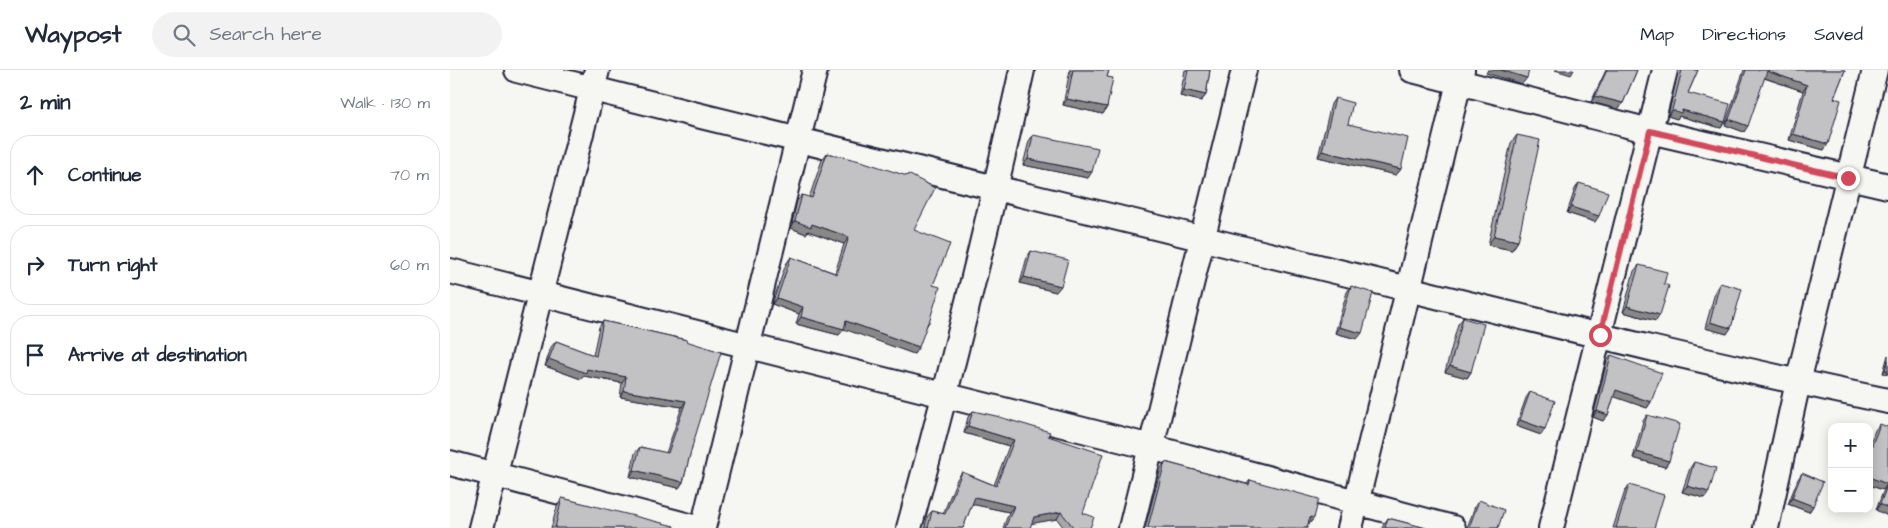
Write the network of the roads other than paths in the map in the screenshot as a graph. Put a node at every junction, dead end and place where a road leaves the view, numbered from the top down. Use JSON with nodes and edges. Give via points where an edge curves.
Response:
{"nodes":[{"id":1,"x":517,"y":70,"type":"edge"},
{"id":2,"x":815,"y":70,"type":"edge"},
{"id":3,"x":1022,"y":70,"type":"edge"},
{"id":4,"x":1244,"y":70,"type":"edge"},
{"id":5,"x":1412,"y":70,"type":"edge"},
{"id":6,"x":1665,"y":70,"type":"edge"},
{"id":7,"x":1875,"y":70,"type":"edge"},
{"id":8,"x":1461,"y":76,"type":"edge"},
{"id":9,"x":594,"y":80,"type":"edge"},
{"id":10,"x":1650,"y":131,"type":"junction"},
{"id":11,"x":798,"y":140,"type":"junction"},
{"id":12,"x":1848,"y":178,"type":"junction"},
{"id":13,"x":1888,"y":186,"type":"edge"},
{"id":14,"x":995,"y":189,"type":"junction"},
{"id":15,"x":1203,"y":238,"type":"junction"},
{"id":16,"x":450,"y":272,"type":"edge"},
{"id":17,"x":1409,"y":289,"type":"junction"},
{"id":18,"x":540,"y":294,"type":"junction"},
{"id":19,"x":1600,"y":335,"type":"junction"},
{"id":20,"x":748,"y":345,"type":"junction"},
{"id":21,"x":1798,"y":382,"type":"junction"},
{"id":22,"x":946,"y":395,"type":"junction"},
{"id":23,"x":1888,"y":401,"type":"edge"},
{"id":24,"x":1151,"y":446,"type":"junction"},
{"id":25,"x":450,"y":463,"type":"edge"},
{"id":26,"x":494,"y":474,"type":"junction"},
{"id":27,"x":1356,"y":501,"type":"junction"},
{"id":28,"x":481,"y":528,"type":"edge"},
{"id":29,"x":697,"y":528,"type":"edge"},
{"id":30,"x":703,"y":528,"type":"edge"},
{"id":31,"x":909,"y":528,"type":"edge"},
{"id":32,"x":1131,"y":528,"type":"edge"},
{"id":33,"x":1350,"y":528,"type":"edge"},
{"id":34,"x":1453,"y":528,"type":"edge"},
{"id":35,"x":1551,"y":528,"type":"edge"},
{"id":36,"x":1766,"y":528,"type":"edge"}],
"edges":[{"from":1,"to":9,"type":"street"},
{"from":2,"to":11,"type":"street"},
{"from":3,"to":14,"type":"street"},
{"from":4,"to":15,"type":"street"},
{"from":5,"to":8,"type":"street"},
{"from":6,"to":10,"type":"street"},
{"from":7,"to":12,"type":"street"},
{"from":8,"to":10,"type":"street"},
{"from":8,"to":17,"type":"street"},
{"from":9,"to":11,"type":"street"},
{"from":9,"to":18,"type":"street"},
{"from":10,"to":12,"type":"street"},
{"from":10,"to":19,"type":"street"},
{"from":11,"to":14,"type":"street"},
{"from":11,"to":20,"type":"street"},
{"from":12,"to":13,"type":"street"},
{"from":12,"to":21,"type":"street"},
{"from":14,"to":15,"type":"street"},
{"from":14,"to":22,"type":"street"},
{"from":15,"to":17,"type":"street"},
{"from":15,"to":24,"type":"street"},
{"from":16,"to":18,"type":"street"},
{"from":17,"to":19,"type":"street"},
{"from":17,"to":27,"type":"street"},
{"from":18,"to":20,"type":"street"},
{"from":18,"to":26,"type":"street"},
{"from":19,"to":21,"type":"street"},
{"from":19,"to":35,"type":"street"},
{"from":20,"to":22,"type":"street"},
{"from":20,"to":30,"type":"street"},
{"from":21,"to":23,"type":"street"},
{"from":21,"to":36,"type":"street"},
{"from":22,"to":24,"type":"street"},
{"from":22,"to":31,"type":"street"},
{"from":24,"to":27,"type":"street"},
{"from":24,"to":32,"type":"street"},
{"from":25,"to":26,"type":"street"},
{"from":26,"to":28,"type":"street"},
{"from":26,"to":29,"type":"street"},
{"from":27,"to":33,"type":"street"},
{"from":27,"to":34,"type":"street"}]}
